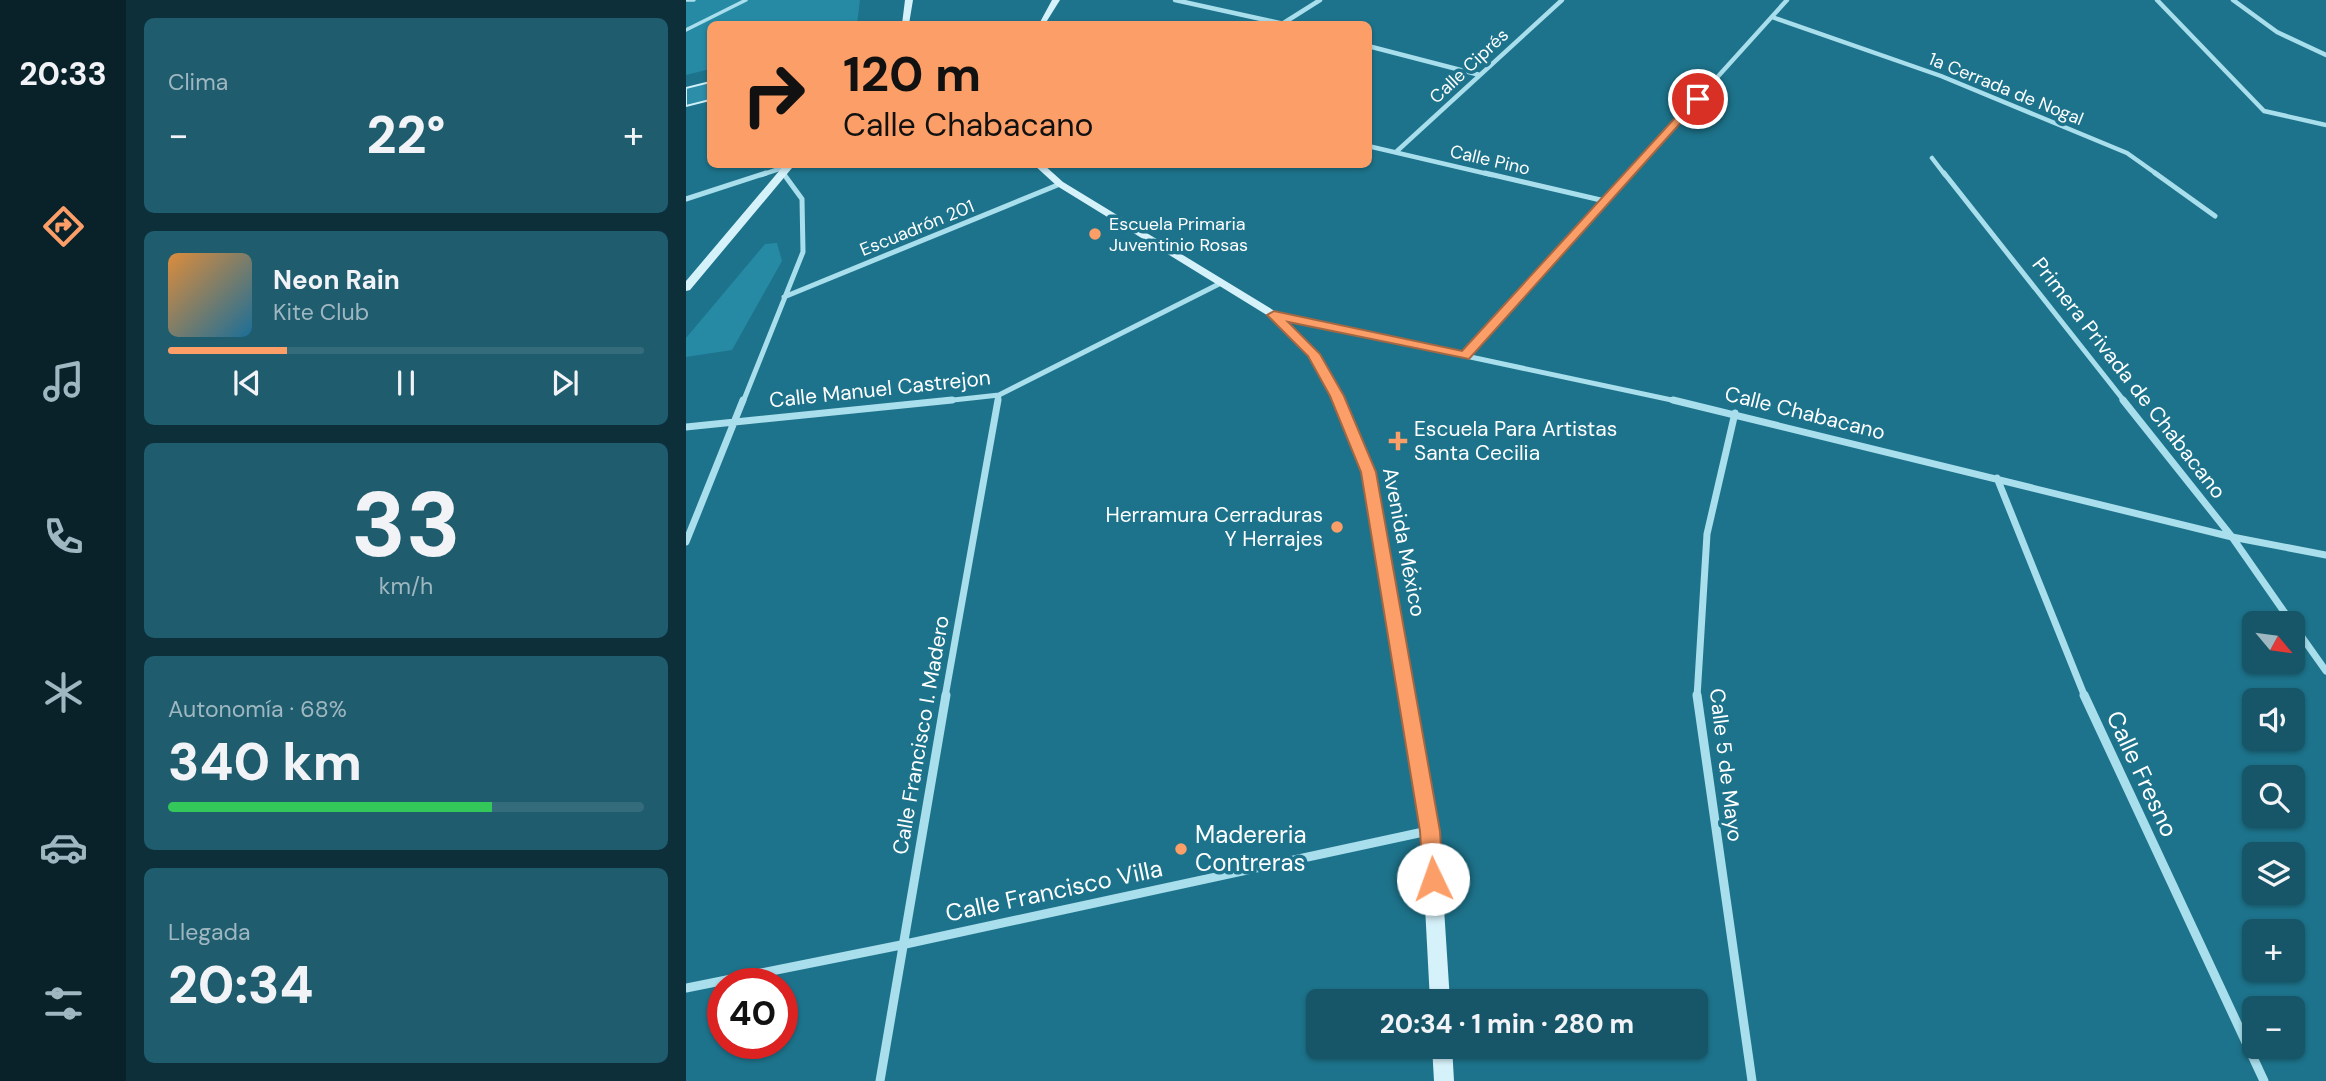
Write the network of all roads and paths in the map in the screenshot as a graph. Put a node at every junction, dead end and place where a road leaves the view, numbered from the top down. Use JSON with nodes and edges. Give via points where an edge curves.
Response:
{"nodes":[{"id":1,"x":686,"y":0,"type":"edge"},
{"id":2,"x":694,"y":0,"type":"edge"},
{"id":3,"x":746,"y":0,"type":"edge"},
{"id":4,"x":909,"y":0,"type":"edge"},
{"id":5,"x":1056,"y":0,"type":"edge"},
{"id":6,"x":1175,"y":0,"type":"edge"},
{"id":7,"x":1213,"y":0,"type":"edge"},
{"id":8,"x":1320,"y":0,"type":"edge"},
{"id":9,"x":1562,"y":0,"type":"edge"},
{"id":10,"x":1787,"y":0,"type":"edge"},
{"id":11,"x":2157,"y":0,"type":"edge"},
{"id":12,"x":2233,"y":0,"type":"edge"},
{"id":13,"x":1210,"y":7,"type":"junction"},
{"id":14,"x":1772,"y":17,"type":"junction"},
{"id":15,"x":906,"y":21,"type":"edge"},
{"id":16,"x":1044,"y":21,"type":"edge"},
{"id":17,"x":1270,"y":21,"type":"edge"},
{"id":18,"x":1288,"y":21,"type":"edge"},
{"id":19,"x":686,"y":30,"type":"edge"},
{"id":20,"x":1372,"y":47,"type":"edge"},
{"id":21,"x":2326,"y":55,"type":"edge"},
{"id":22,"x":1480,"y":75,"type":"junction"},
{"id":23,"x":2326,"y":125,"type":"edge"},
{"id":24,"x":1372,"y":147,"type":"edge"},
{"id":25,"x":1396,"y":152,"type":"junction"},
{"id":26,"x":1932,"y":158,"type":"dead end"},
{"id":27,"x":789,"y":168,"type":"edge"},
{"id":28,"x":1042,"y":168,"type":"edge"},
{"id":29,"x":1060,"y":184,"type":"junction"},
{"id":30,"x":686,"y":199,"type":"edge"},
{"id":31,"x":1605,"y":201,"type":"junction"},
{"id":32,"x":2216,"y":216,"type":"dead end"},
{"id":33,"x":1221,"y":283,"type":"junction"},
{"id":34,"x":687,"y":287,"type":"edge"},
{"id":35,"x":785,"y":297,"type":"junction"},
{"id":36,"x":1274,"y":315,"type":"junction"},
{"id":37,"x":1465,"y":356,"type":"junction"},
{"id":38,"x":999,"y":395,"type":"junction"},
{"id":39,"x":1735,"y":413,"type":"junction"},
{"id":40,"x":732,"y":423,"type":"junction"},
{"id":41,"x":686,"y":426,"type":"edge"},
{"id":42,"x":1997,"y":478,"type":"junction"},
{"id":43,"x":2232,"y":537,"type":"junction"},
{"id":44,"x":686,"y":542,"type":"edge"},
{"id":45,"x":2326,"y":555,"type":"edge"},
{"id":46,"x":2284,"y":611,"type":"edge"},
{"id":47,"x":2305,"y":641,"type":"edge"},
{"id":48,"x":2326,"y":671,"type":"edge"},
{"id":49,"x":1430,"y":831,"type":"junction"},
{"id":50,"x":901,"y":945,"type":"junction"},
{"id":51,"x":686,"y":988,"type":"edge"},
{"id":52,"x":1439,"y":989,"type":"edge"},
{"id":53,"x":1443,"y":1059,"type":"edge"},
{"id":54,"x":880,"y":1081,"type":"edge"},
{"id":55,"x":1444,"y":1081,"type":"edge"},
{"id":56,"x":1752,"y":1081,"type":"edge"},
{"id":57,"x":2264,"y":1081,"type":"edge"}],
"edges":[{"from":1,"to":2,"type":"lane"},
{"from":3,"to":19,"type":"lane"},
{"from":4,"to":15,"type":"street"},
{"from":5,"to":16,"type":"street"},
{"from":6,"to":13,"type":"street"},
{"from":7,"to":13,"type":"street"},
{"from":8,"to":18,"type":"street"},
{"from":9,"to":22,"type":"street","name":"Calle Ciprés"},
{"from":10,"to":14,"type":"street"},
{"from":11,"to":23,"type":"street","via":[[2264,111]]},
{"from":12,"to":21,"type":"street","via":[[2250,16]]},
{"from":13,"to":17,"type":"street"},
{"from":14,"to":31,"type":"street"},
{"from":14,"to":32,"type":"street","name":"1a Cerrada de Nogal","via":[[1941,76],[2127,153]]},
{"from":20,"to":22,"type":"street"},
{"from":22,"to":25,"type":"street","name":"Calle Ciprés"},
{"from":24,"to":25,"type":"street","name":"Calle Pino"},
{"from":25,"to":31,"type":"street","name":"Calle Pino"},
{"from":26,"to":43,"type":"street","name":"Primera Privada de Chabacano"},
{"from":27,"to":30,"type":"street"},
{"from":27,"to":34,"type":"street"},
{"from":27,"to":35,"type":"street","via":[[802,199],[803,252]]},
{"from":28,"to":29,"type":"street","name":"Avenida México"},
{"from":29,"to":33,"type":"street","name":"Avenida México"},
{"from":29,"to":35,"type":"street","name":"Escuadrón 201"},
{"from":31,"to":37,"type":"street"},
{"from":33,"to":36,"type":"street","name":"Avenida México"},
{"from":33,"to":38,"type":"street","name":"Calle Manuel Castrejon"},
{"from":35,"to":40,"type":"street"},
{"from":36,"to":37,"type":"street","name":"Calle Chabacano"},
{"from":36,"to":49,"type":"street","name":"Avenida México","via":[[1313,354],[1337,396],[1369,472]]},
{"from":37,"to":39,"type":"street","name":"Calle Chabacano"},
{"from":38,"to":40,"type":"street","name":"Calle Manuel Castrejon"},
{"from":38,"to":50,"type":"street","name":"Calle Francisco I. Madero"},
{"from":39,"to":42,"type":"street","name":"Calle Chabacano"},
{"from":39,"to":56,"type":"street","name":"Calle 5 de Mayo","via":[[1707,534],[1697,695]]},
{"from":40,"to":41,"type":"street","name":"Calle Manuel Castrejon"},
{"from":40,"to":44,"type":"street"},
{"from":42,"to":43,"type":"street","name":"Calle Chabacano"},
{"from":42,"to":57,"type":"street","name":"Calle Fresno","via":[[2088,705]]},
{"from":43,"to":45,"type":"street","name":"Calle Chabacano"},
{"from":43,"to":46,"type":"street","name":"Primera Privada de Chabacano"},
{"from":47,"to":48,"type":"street","name":"Primera Privada de Chabacano"},
{"from":49,"to":50,"type":"street","name":"Calle Francisco Villa"},
{"from":49,"to":52,"type":"street","name":"Avenida México"},
{"from":50,"to":51,"type":"street","name":"Calle Francisco Villa"},
{"from":50,"to":54,"type":"street","name":"Calle Francisco I. Madero"},
{"from":53,"to":55,"type":"street"}]}
